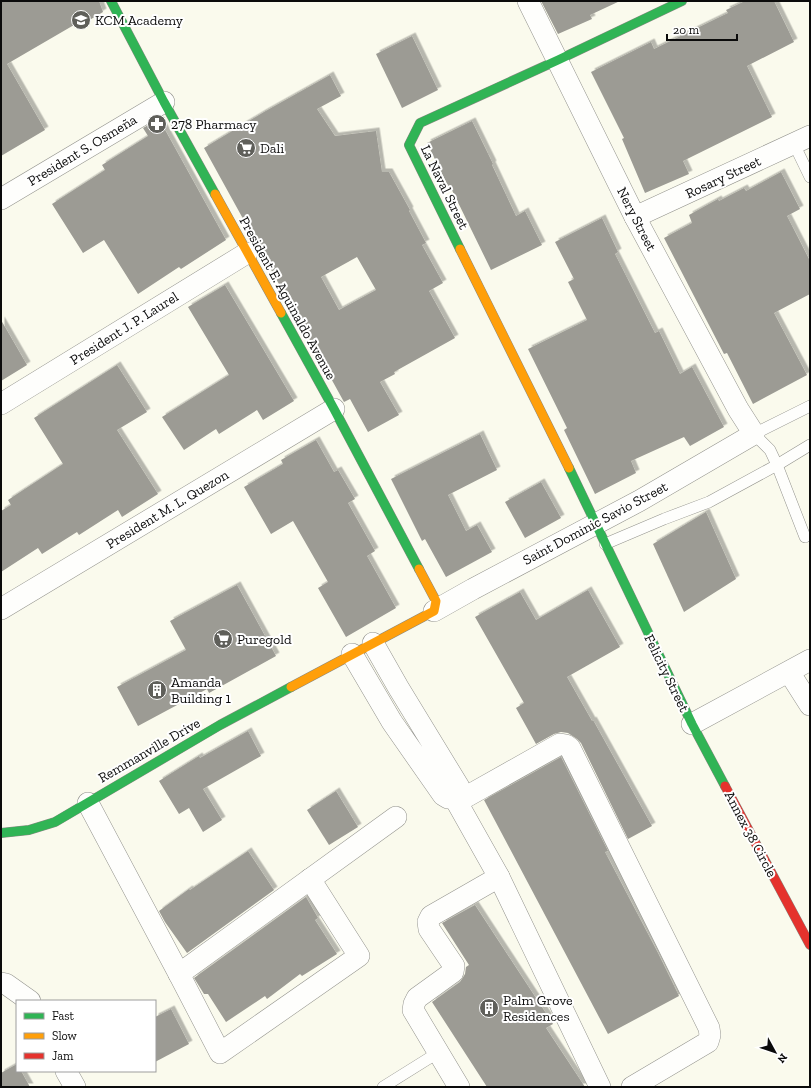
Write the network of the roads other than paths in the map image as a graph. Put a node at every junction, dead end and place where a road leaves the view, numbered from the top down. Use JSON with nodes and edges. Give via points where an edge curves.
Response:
{"nodes":[{"id":1,"x":111,"y":1,"type":"edge"},
{"id":2,"x":528,"y":1,"type":"edge"},
{"id":3,"x":682,"y":1,"type":"edge"},
{"id":4,"x":558,"y":60,"type":"junction"},
{"id":5,"x":164,"y":102,"type":"junction"},
{"id":6,"x":802,"y":140,"type":"edge"},
{"id":7,"x":810,"y":177,"type":"edge"},
{"id":8,"x":1,"y":199,"type":"edge"},
{"id":9,"x":636,"y":217,"type":"junction"},
{"id":10,"x":247,"y":253,"type":"junction"},
{"id":11,"x":1,"y":404,"type":"edge"},
{"id":12,"x":810,"y":406,"type":"edge"},
{"id":13,"x":334,"y":409,"type":"junction"},
{"id":14,"x":754,"y":434,"type":"junction"},
{"id":15,"x":810,"y":445,"type":"edge"},
{"id":16,"x":777,"y":465,"type":"junction"},
{"id":17,"x":596,"y":523,"type":"junction"},
{"id":18,"x":805,"y":537,"type":"dead end"},
{"id":19,"x":605,"y":544,"type":"junction"},
{"id":20,"x":1,"y":609,"type":"edge"},
{"id":21,"x":434,"y":611,"type":"junction"},
{"id":22,"x":373,"y":643,"type":"junction"},
{"id":23,"x":352,"y":654,"type":"junction"},
{"id":24,"x":810,"y":660,"type":"edge"},
{"id":25,"x":789,"y":672,"type":"junction"},
{"id":26,"x":398,"y":687,"type":"junction"},
{"id":27,"x":378,"y":699,"type":"junction"},
{"id":28,"x":810,"y":705,"type":"edge"},
{"id":29,"x":692,"y":724,"type":"junction"},
{"id":30,"x":424,"y":730,"type":"junction"},
{"id":31,"x":406,"y":742,"type":"junction"},
{"id":32,"x":456,"y":800,"type":"junction"},
{"id":33,"x":88,"y":802,"type":"junction"},
{"id":34,"x":396,"y":817,"type":"dead end"},
{"id":35,"x":1,"y":833,"type":"edge"},
{"id":36,"x":499,"y":877,"type":"junction"},
{"id":37,"x":310,"y":879,"type":"junction"},
{"id":38,"x":810,"y":945,"type":"edge"},
{"id":39,"x":179,"y":974,"type":"junction"},
{"id":40,"x":1,"y":983,"type":"edge"},
{"id":41,"x":29,"y":1000,"type":"edge"},
{"id":42,"x":439,"y":1052,"type":"junction"},
{"id":43,"x":67,"y":1072,"type":"edge"},
{"id":44,"x":75,"y":1087,"type":"edge"},
{"id":45,"x":383,"y":1087,"type":"edge"},
{"id":46,"x":459,"y":1087,"type":"edge"},
{"id":47,"x":600,"y":1087,"type":"edge"},
{"id":48,"x":632,"y":1087,"type":"edge"}],
"edges":[{"from":1,"to":5,"type":"street","name":"President E. Aguinaldo Avenue"},
{"from":2,"to":4,"type":"street","name":"Nery Street"},
{"from":3,"to":4,"type":"street","name":"La Naval Street"},
{"from":4,"to":9,"type":"street","name":"Nery Street"},
{"from":4,"to":17,"type":"street","name":"La Naval Street","via":[[420,123],[409,145]]},
{"from":5,"to":8,"type":"street","name":"President S. Osmeña"},
{"from":5,"to":10,"type":"street","name":"President E. Aguinaldo Avenue"},
{"from":6,"to":7,"type":"lane"},
{"from":6,"to":9,"type":"street","name":"Rosary Street"},
{"from":9,"to":14,"type":"street","name":"Nery Street","via":[[738,410]]},
{"from":10,"to":11,"type":"street","name":"President J. P. Laurel"},
{"from":10,"to":13,"type":"street","name":"President E. Aguinaldo Avenue"},
{"from":12,"to":14,"type":"lane"},
{"from":13,"to":20,"type":"street","name":"President M. L. Quezon"},
{"from":13,"to":21,"type":"street","name":"President E. Aguinaldo Avenue","via":[[436,601]]},
{"from":14,"to":16,"type":"lane","via":[[770,450]]},
{"from":14,"to":17,"type":"street","name":"Saint Dominic Savio Street"},
{"from":15,"to":16,"type":"lane"},
{"from":16,"to":18,"type":"lane"},
{"from":16,"to":19,"type":"lane","via":[[709,502]]},
{"from":17,"to":19,"type":"street","name":"Felicity Street"},
{"from":17,"to":21,"type":"street","name":"Saint Dominic Savio Street"},
{"from":19,"to":29,"type":"street","name":"Felicity Street"},
{"from":21,"to":22,"type":"street","name":"Remmanville Drive"},
{"from":22,"to":23,"type":"street","name":"Remmanville Drive"},
{"from":22,"to":26,"type":"street"},
{"from":23,"to":27,"type":"street"},
{"from":23,"to":33,"type":"street","name":"Remmanville Drive","via":[[220,725]]},
{"from":24,"to":25,"type":"street","name":"Felicity Street"},
{"from":25,"to":28,"type":"street"},
{"from":25,"to":29,"type":"street","name":"Felicity Street"},
{"from":26,"to":27,"type":"street"},
{"from":26,"to":30,"type":"street"},
{"from":27,"to":31,"type":"street"},
{"from":29,"to":38,"type":"street","name":"Annex 38 Circle"},
{"from":30,"to":31,"type":"street"},
{"from":30,"to":32,"type":"street","via":[[458,787]]},
{"from":31,"to":32,"type":"street","via":[[443,795]]},
{"from":32,"to":36,"type":"street"},
{"from":32,"to":48,"type":"street","via":[[560,744],[570,748],[709,1028],[708,1042]]},
{"from":33,"to":35,"type":"street","name":"Remmanville Drive","via":[[55,822],[29,830]]},
{"from":33,"to":39,"type":"street"},
{"from":34,"to":37,"type":"street"},
{"from":36,"to":42,"type":"street","via":[[431,916],[428,922],[429,930],[454,969],[417,998],[413,1010]]},
{"from":36,"to":47,"type":"street"},
{"from":37,"to":39,"type":"street"},
{"from":37,"to":39,"type":"street","via":[[360,956],[220,1053]]},
{"from":40,"to":41,"type":"street"},
{"from":42,"to":45,"type":"lane"},
{"from":42,"to":46,"type":"street"},
{"from":43,"to":44,"type":"street"}]}
